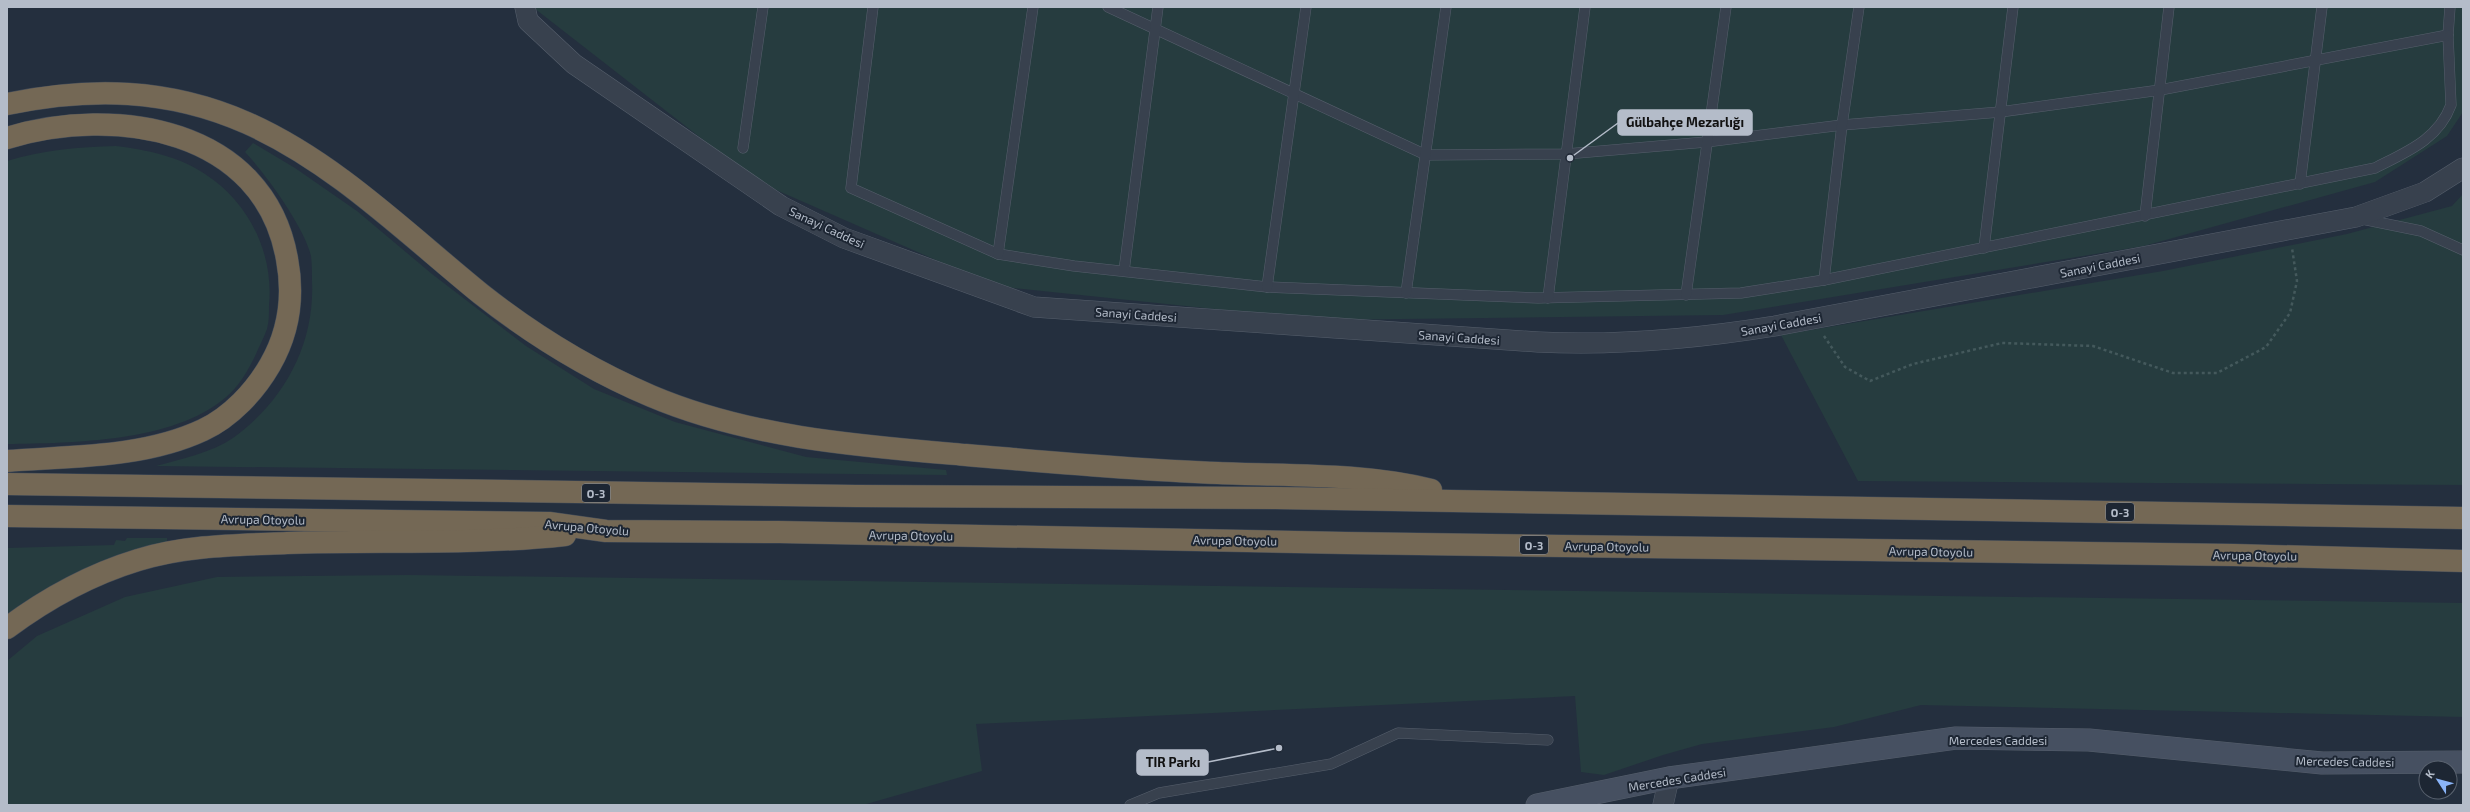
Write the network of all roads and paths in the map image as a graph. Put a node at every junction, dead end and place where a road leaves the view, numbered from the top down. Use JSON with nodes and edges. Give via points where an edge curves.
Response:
{"nodes":[{"id":1,"x":525,"y":7,"type":"edge"},
{"id":2,"x":763,"y":7,"type":"edge"},
{"id":3,"x":873,"y":7,"type":"edge"},
{"id":4,"x":1033,"y":7,"type":"edge"},
{"id":5,"x":1108,"y":7,"type":"edge"},
{"id":6,"x":1158,"y":7,"type":"edge"},
{"id":7,"x":1306,"y":7,"type":"edge"},
{"id":8,"x":1446,"y":7,"type":"edge"},
{"id":9,"x":1585,"y":7,"type":"edge"},
{"id":10,"x":1726,"y":7,"type":"edge"},
{"id":11,"x":1859,"y":7,"type":"edge"},
{"id":12,"x":2013,"y":7,"type":"edge"},
{"id":13,"x":2169,"y":7,"type":"edge"},
{"id":14,"x":2322,"y":7,"type":"edge"},
{"id":15,"x":2450,"y":7,"type":"edge"},
{"id":16,"x":1155,"y":30,"type":"junction"},
{"id":17,"x":2448,"y":35,"type":"junction"},
{"id":18,"x":2315,"y":60,"type":"junction"},
{"id":19,"x":2160,"y":90,"type":"junction"},
{"id":20,"x":1294,"y":93,"type":"junction"},
{"id":21,"x":7,"y":104,"type":"edge"},
{"id":22,"x":2000,"y":112,"type":"junction"},
{"id":23,"x":1842,"y":125,"type":"junction"},
{"id":24,"x":7,"y":138,"type":"edge"},
{"id":25,"x":1706,"y":142,"type":"junction"},
{"id":26,"x":743,"y":148,"type":"dead end"},
{"id":27,"x":1566,"y":154,"type":"junction"},
{"id":28,"x":1426,"y":155,"type":"junction"},
{"id":29,"x":2460,"y":173,"type":"edge"},
{"id":30,"x":2300,"y":184,"type":"junction"},
{"id":31,"x":2145,"y":216,"type":"junction"},
{"id":32,"x":2356,"y":217,"type":"junction"},
{"id":33,"x":2289,"y":230,"type":"junction"},
{"id":34,"x":1984,"y":248,"type":"junction"},
{"id":35,"x":2463,"y":250,"type":"edge"},
{"id":36,"x":998,"y":254,"type":"junction"},
{"id":37,"x":1124,"y":271,"type":"junction"},
{"id":38,"x":1824,"y":280,"type":"junction"},
{"id":39,"x":1267,"y":287,"type":"junction"},
{"id":40,"x":1406,"y":293,"type":"junction"},
{"id":41,"x":1686,"y":295,"type":"junction"},
{"id":42,"x":1548,"y":298,"type":"junction"},
{"id":43,"x":1812,"y":319,"type":"junction"},
{"id":44,"x":7,"y":461,"type":"edge"},
{"id":45,"x":7,"y":484,"type":"edge"},
{"id":46,"x":1479,"y":502,"type":"junction"},
{"id":47,"x":7,"y":516,"type":"edge"},
{"id":48,"x":2463,"y":518,"type":"edge"},
{"id":49,"x":606,"y":531,"type":"junction"},
{"id":50,"x":2463,"y":561,"type":"edge"},
{"id":51,"x":7,"y":628,"type":"edge"},
{"id":52,"x":1548,"y":740,"type":"dead end"},
{"id":53,"x":2463,"y":762,"type":"edge"},
{"id":54,"x":1669,"y":778,"type":"junction"},
{"id":55,"x":1130,"y":805,"type":"edge"},
{"id":56,"x":1537,"y":805,"type":"edge"},
{"id":57,"x":1663,"y":805,"type":"edge"}],
"edges":[{"from":1,"to":43,"type":"street","name":"Sanayi Caddesi","via":[[528,21],[574,64],[781,206],[844,238],[1034,307],[1593,345],[1712,336]]},
{"from":2,"to":26,"type":"lane"},
{"from":3,"to":36,"type":"lane","via":[[851,188]]},
{"from":4,"to":36,"type":"lane"},
{"from":5,"to":16,"type":"lane"},
{"from":6,"to":16,"type":"lane"},
{"from":7,"to":20,"type":"lane"},
{"from":8,"to":28,"type":"lane"},
{"from":9,"to":27,"type":"lane"},
{"from":10,"to":25,"type":"lane"},
{"from":11,"to":23,"type":"lane"},
{"from":12,"to":22,"type":"lane"},
{"from":13,"to":19,"type":"lane"},
{"from":14,"to":18,"type":"lane"},
{"from":15,"to":17,"type":"lane"},
{"from":16,"to":20,"type":"lane"},
{"from":16,"to":37,"type":"lane"},
{"from":17,"to":18,"type":"lane"},
{"from":17,"to":30,"type":"lane","via":[[2451,105],[2430,137],[2422,144],[2375,168]]},
{"from":18,"to":19,"type":"lane"},
{"from":18,"to":30,"type":"lane"},
{"from":19,"to":22,"type":"lane"},
{"from":19,"to":31,"type":"lane"},
{"from":20,"to":28,"type":"lane"},
{"from":20,"to":39,"type":"lane"},
{"from":21,"to":46,"type":"highway","via":[[69,94],[106,92],[160,97],[247,123],[327,170],[483,295],[566,353],[654,397],[708,416],[834,442],[1166,471],[1347,479],[1416,486]]},
{"from":22,"to":23,"type":"lane"},
{"from":22,"to":34,"type":"lane"},
{"from":23,"to":25,"type":"lane"},
{"from":23,"to":38,"type":"lane"},
{"from":24,"to":44,"type":"highway","via":[[43,129],[94,124],[134,127],[188,139],[226,159],[263,197],[285,245],[290,272],[287,326],[276,354],[265,373],[232,411],[205,429],[176,440],[132,451]]},
{"from":25,"to":27,"type":"lane"},
{"from":25,"to":41,"type":"lane"},
{"from":27,"to":28,"type":"lane"},
{"from":27,"to":42,"type":"lane"},
{"from":28,"to":40,"type":"lane"},
{"from":29,"to":32,"type":"street","name":"Sanayi Caddesi","via":[[2425,192]]},
{"from":30,"to":31,"type":"lane"},
{"from":31,"to":34,"type":"lane"},
{"from":32,"to":33,"type":"street","name":"Sanayi Caddesi"},
{"from":32,"to":35,"type":"lane","via":[[2421,231]]},
{"from":33,"to":43,"type":"street","name":"Sanayi Caddesi"},
{"from":33,"to":43,"type":"path","via":[[2297,281],[2290,313],[2266,346],[2217,373],[2173,373],[2093,346],[2002,344],[1913,364],[1870,381],[1845,367]]},
{"from":34,"to":38,"type":"lane"},
{"from":36,"to":37,"type":"lane"},
{"from":37,"to":39,"type":"lane"},
{"from":38,"to":41,"type":"lane","via":[[1741,293]]},
{"from":39,"to":40,"type":"lane"},
{"from":40,"to":42,"type":"lane"},
{"from":41,"to":42,"type":"lane"},
{"from":45,"to":46,"type":"highway","number":"O-3"},
{"from":46,"to":48,"type":"highway","number":"O-3"},
{"from":47,"to":49,"type":"highway","name":"Avrupa Otoyolu","number":"O-3","via":[[549,522]]},
{"from":49,"to":50,"type":"highway","name":"Avrupa Otoyolu","number":"O-3","via":[[2234,555]]},
{"from":49,"to":51,"type":"highway","via":[[501,540],[246,544],[176,551],[138,560],[96,577],[60,594]]},
{"from":52,"to":55,"type":"lane","via":[[1398,733],[1331,764],[1158,793]]},
{"from":53,"to":54,"type":"street","name":"Mercedes Caddesi","via":[[2322,763],[2089,740],[1956,738]]},
{"from":54,"to":56,"type":"street","name":"Mercedes Caddesi"},
{"from":54,"to":57,"type":"street"}]}
